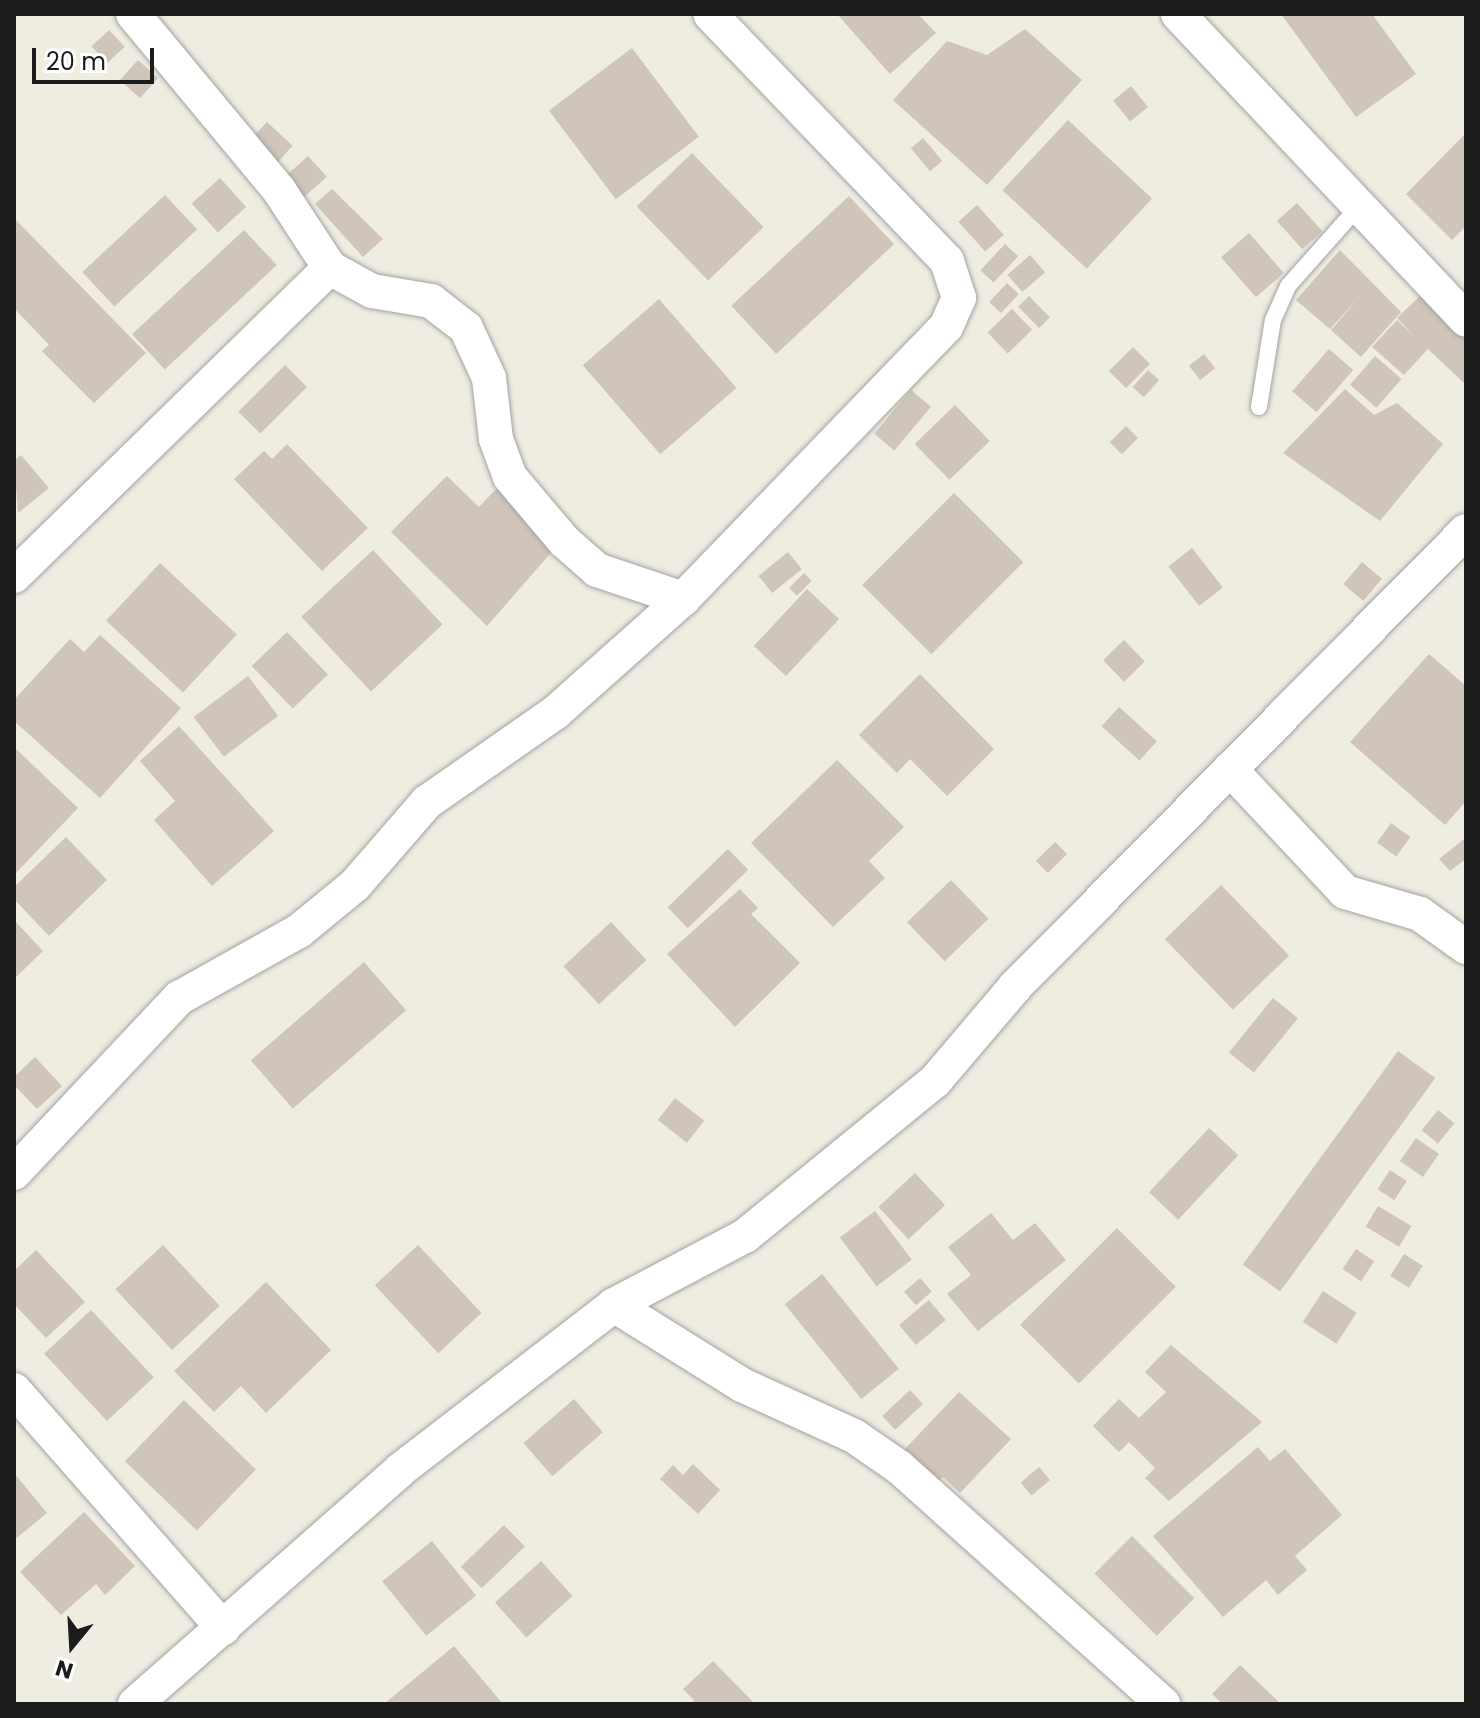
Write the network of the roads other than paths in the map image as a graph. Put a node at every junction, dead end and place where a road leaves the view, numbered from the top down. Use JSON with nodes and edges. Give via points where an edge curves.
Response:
{"nodes":[{"id":1,"x":133,"y":14,"type":"edge"},
{"id":2,"x":710,"y":14,"type":"edge"},
{"id":3,"x":1178,"y":14,"type":"edge"},
{"id":4,"x":1359,"y":206,"type":"junction"},
{"id":5,"x":330,"y":268,"type":"junction"},
{"id":6,"x":1466,"y":320,"type":"edge"},
{"id":7,"x":1259,"y":407,"type":"dead end"},
{"id":8,"x":1466,"y":531,"type":"edge"},
{"id":9,"x":14,"y":576,"type":"edge"},
{"id":10,"x":683,"y":599,"type":"junction"},
{"id":11,"x":1230,"y":769,"type":"junction"},
{"id":12,"x":1466,"y":947,"type":"edge"},
{"id":13,"x":14,"y":1173,"type":"edge"},
{"id":14,"x":614,"y":1305,"type":"junction"},
{"id":15,"x":14,"y":1390,"type":"edge"},
{"id":16,"x":223,"y":1628,"type":"junction"},
{"id":17,"x":135,"y":1704,"type":"edge"},
{"id":18,"x":1163,"y":1704,"type":"edge"}],
"edges":[{"from":1,"to":5,"type":"street","via":[[279,190]]},
{"from":2,"to":10,"type":"street","via":[[947,261],[959,298],[946,327]]},
{"from":3,"to":4,"type":"street"},
{"from":4,"to":6,"type":"street"},
{"from":4,"to":7,"type":"lane","via":[[1288,286],[1273,320]]},
{"from":5,"to":9,"type":"street"},
{"from":5,"to":10,"type":"street","via":[[372,291],[431,301],[466,328],[489,378],[496,439],[510,477],[597,570]]},
{"from":8,"to":11,"type":"street"},
{"from":10,"to":13,"type":"street","via":[[556,712],[427,802],[355,885],[299,931],[179,998]]},
{"from":11,"to":12,"type":"street","via":[[1345,892],[1420,914]]},
{"from":11,"to":14,"type":"street","via":[[1015,987],[935,1081],[857,1149],[745,1236]]},
{"from":14,"to":16,"type":"street","via":[[400,1470]]},
{"from":14,"to":18,"type":"street","via":[[742,1385],[854,1436],[899,1467]]},
{"from":15,"to":16,"type":"street"},
{"from":16,"to":17,"type":"street"}]}
